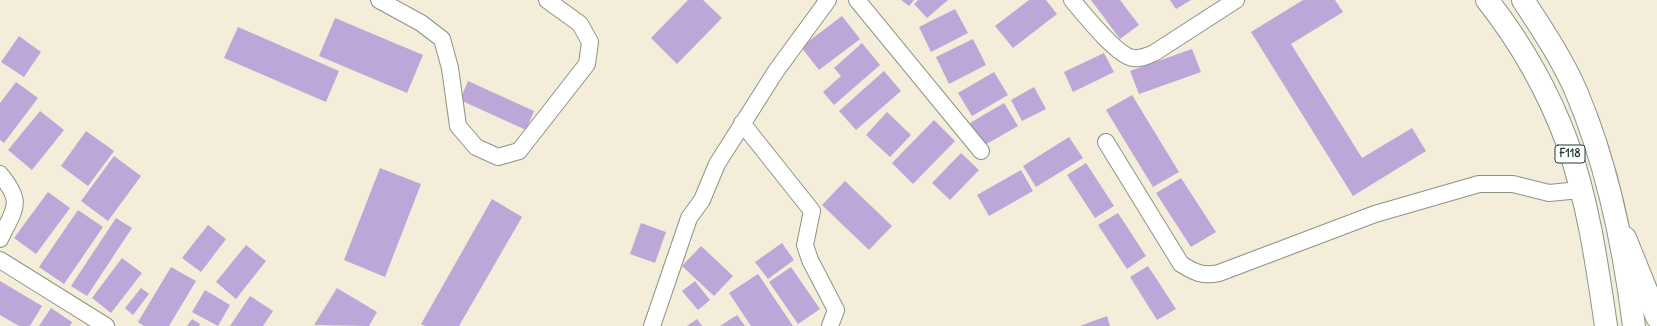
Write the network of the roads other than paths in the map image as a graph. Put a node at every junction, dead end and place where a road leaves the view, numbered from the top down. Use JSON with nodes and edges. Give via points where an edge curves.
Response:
{"nodes":[{"id":1,"x":379,"y":0,"type":"edge"},
{"id":2,"x":547,"y":0,"type":"edge"},
{"id":3,"x":828,"y":0,"type":"edge"},
{"id":4,"x":856,"y":0,"type":"edge"},
{"id":5,"x":1072,"y":0,"type":"edge"},
{"id":6,"x":1236,"y":0,"type":"edge"},
{"id":7,"x":1487,"y":0,"type":"edge"},
{"id":8,"x":1523,"y":0,"type":"edge"},
{"id":9,"x":742,"y":123,"type":"junction"},
{"id":10,"x":1106,"y":142,"type":"dead end"},
{"id":11,"x":981,"y":151,"type":"dead end"},
{"id":12,"x":0,"y":174,"type":"edge"},
{"id":13,"x":1580,"y":190,"type":"junction"},
{"id":14,"x":1616,"y":214,"type":"junction"},
{"id":15,"x":0,"y":239,"type":"edge"},
{"id":16,"x":0,"y":260,"type":"edge"},
{"id":17,"x":1657,"y":317,"type":"edge"},
{"id":18,"x":106,"y":326,"type":"edge"},
{"id":19,"x":652,"y":326,"type":"edge"},
{"id":20,"x":830,"y":326,"type":"edge"},
{"id":21,"x":1606,"y":326,"type":"edge"},
{"id":22,"x":1634,"y":326,"type":"edge"}],
"edges":[{"from":1,"to":2,"type":"street","via":[[421,23],[442,39],[450,68],[458,126],[476,147],[498,157],[519,151],[587,64],[590,42],[580,24]]},
{"from":3,"to":9,"type":"street"},
{"from":4,"to":11,"type":"street"},
{"from":5,"to":6,"type":"street","via":[[1114,46],[1132,58],[1154,53]]},
{"from":7,"to":13,"type":"main road","number":"F118","via":[[1540,80],[1567,142]]},
{"from":8,"to":14,"type":"main road","number":"F118","via":[[1551,42],[1576,92]]},
{"from":9,"to":19,"type":"street","via":[[717,164],[702,200],[689,218]]},
{"from":9,"to":20,"type":"street","via":[[812,211],[805,245],[836,310]]},
{"from":10,"to":13,"type":"street","via":[[1182,264],[1194,272],[1207,276],[1375,214],[1479,184],[1513,184],[1549,193]]},
{"from":12,"to":15,"type":"street","via":[[12,188],[16,200]]},
{"from":13,"to":21,"type":"main road","number":"F118","via":[[1588,217]]},
{"from":14,"to":17,"type":"main road"},
{"from":14,"to":22,"type":"main road","number":"F118"},
{"from":16,"to":18,"type":"street"}]}
